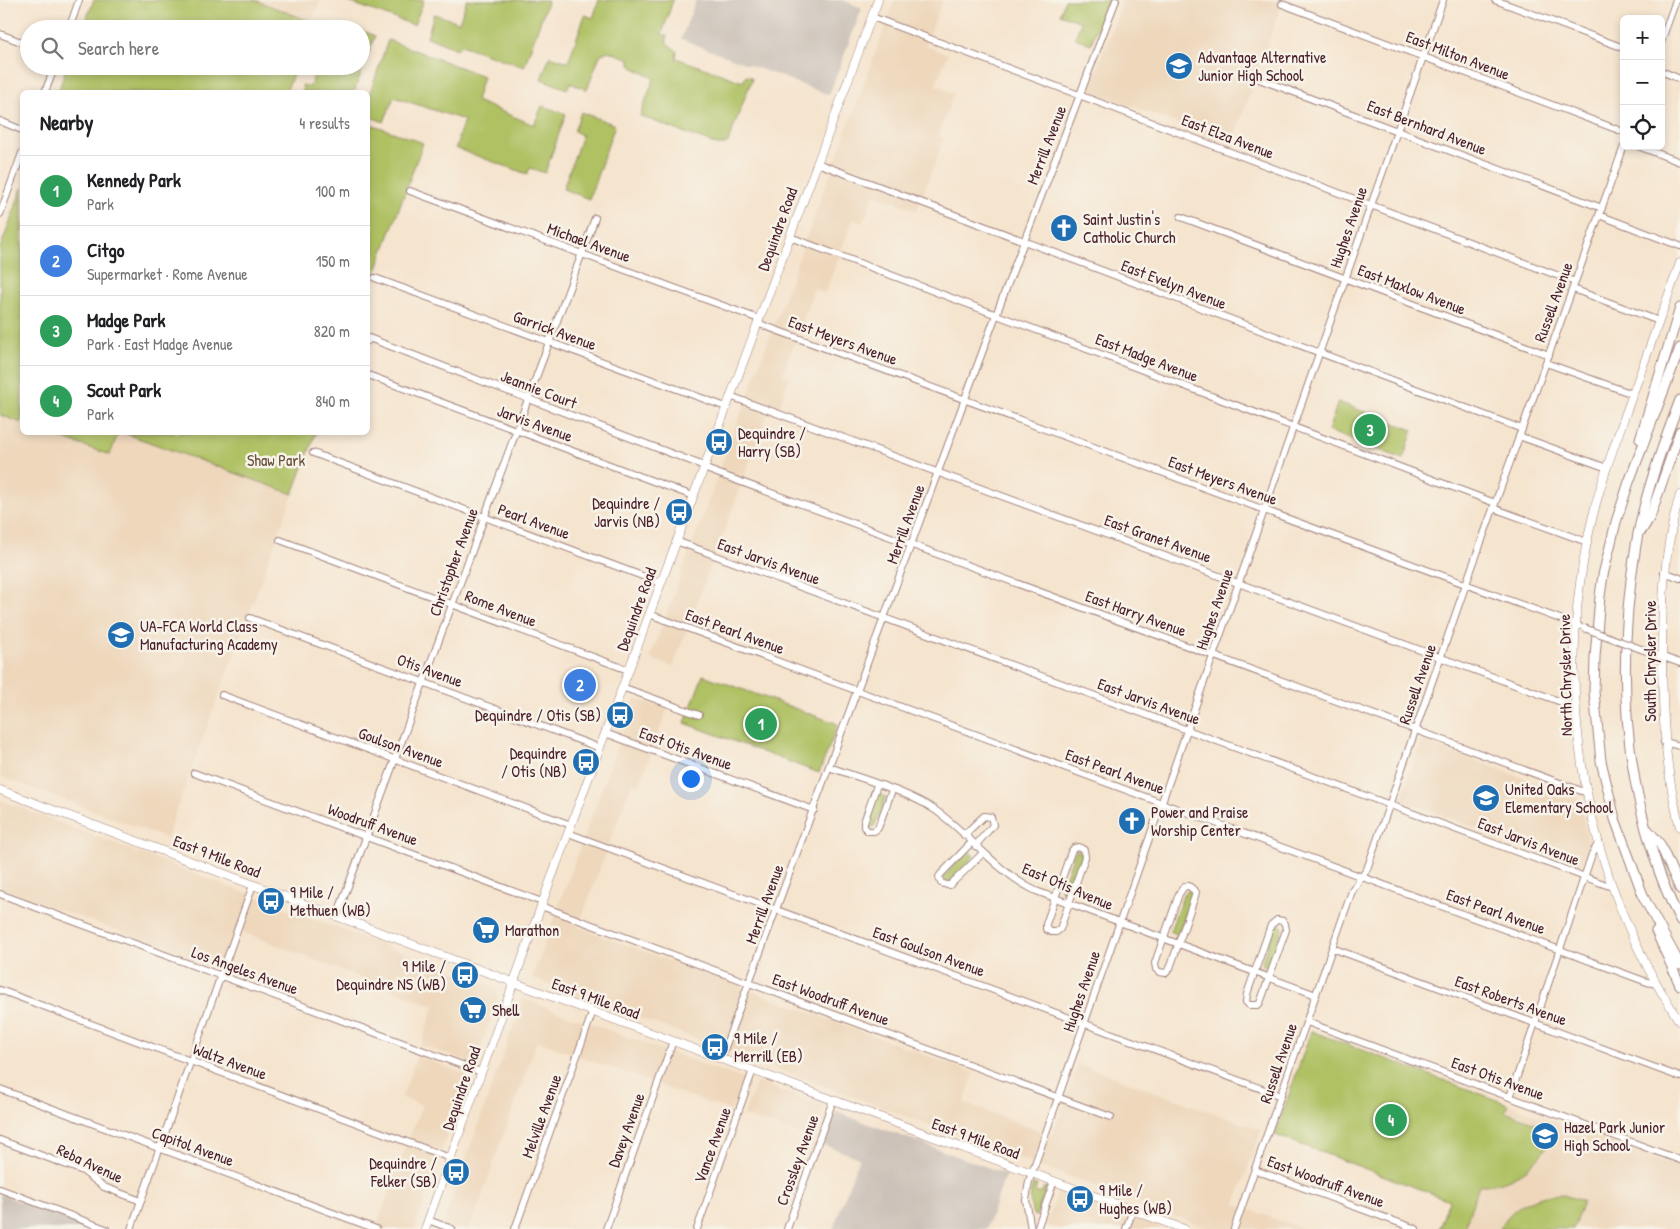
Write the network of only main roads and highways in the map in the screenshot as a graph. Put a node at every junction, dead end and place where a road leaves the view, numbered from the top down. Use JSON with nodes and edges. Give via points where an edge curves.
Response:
{"nodes":[{"id":1,"x":878,"y":0,"type":"edge"},
{"id":2,"x":1680,"y":263,"type":"edge"},
{"id":3,"x":1680,"y":308,"type":"edge"},
{"id":4,"x":1680,"y":348,"type":"edge"},
{"id":5,"x":1680,"y":400,"type":"edge"},
{"id":6,"x":1680,"y":432,"type":"edge"},
{"id":7,"x":1629,"y":482,"type":"junction"},
{"id":8,"x":1680,"y":496,"type":"edge"},
{"id":9,"x":1636,"y":544,"type":"junction"},
{"id":10,"x":0,"y":790,"type":"edge"},
{"id":11,"x":1645,"y":826,"type":"junction"},
{"id":12,"x":1680,"y":827,"type":"edge"},
{"id":13,"x":1680,"y":889,"type":"edge"},
{"id":14,"x":1644,"y":898,"type":"junction"},
{"id":15,"x":1680,"y":920,"type":"edge"},
{"id":16,"x":1680,"y":965,"type":"edge"},
{"id":17,"x":513,"y":982,"type":"junction"},
{"id":18,"x":1680,"y":985,"type":"edge"},
{"id":19,"x":1680,"y":1022,"type":"edge"},
{"id":20,"x":425,"y":1229,"type":"edge"},
{"id":21,"x":1184,"y":1229,"type":"edge"}],
"edges":[{"from":1,"to":17,"type":"main road","name":"Dequindre Road"},
{"from":2,"to":19,"type":"main road","name":"North Chrysler Drive","via":[[1606,468],[1587,542],[1575,625],[1576,706],[1587,793],[1599,842],[1612,887],[1642,957]]},
{"from":3,"to":7,"type":"highway","via":[[1646,414]]},
{"from":4,"to":7,"type":"highway"},
{"from":5,"to":9,"type":"highway","via":[[1649,488]]},
{"from":6,"to":9,"type":"highway","via":[[1650,517]]},
{"from":7,"to":14,"type":"highway","via":[[1603,575],[1597,619],[1594,692],[1601,761],[1615,819]]},
{"from":8,"to":12,"type":"main road","name":"South Chrysler Drive","via":[[1664,572],[1662,657],[1664,742]]},
{"from":9,"to":11,"type":"highway","via":[[1628,612],[1625,690],[1629,744]]},
{"from":10,"to":17,"type":"main road","name":"East 9 Mile Road"},
{"from":11,"to":13,"type":"highway","via":[[1660,844]]},
{"from":11,"to":15,"type":"highway","via":[[1660,875]]},
{"from":14,"to":16,"type":"highway"},
{"from":14,"to":18,"type":"highway"},
{"from":17,"to":20,"type":"main road","name":"Dequindre Road"},
{"from":17,"to":21,"type":"main road","name":"East 9 Mile Road"}]}
